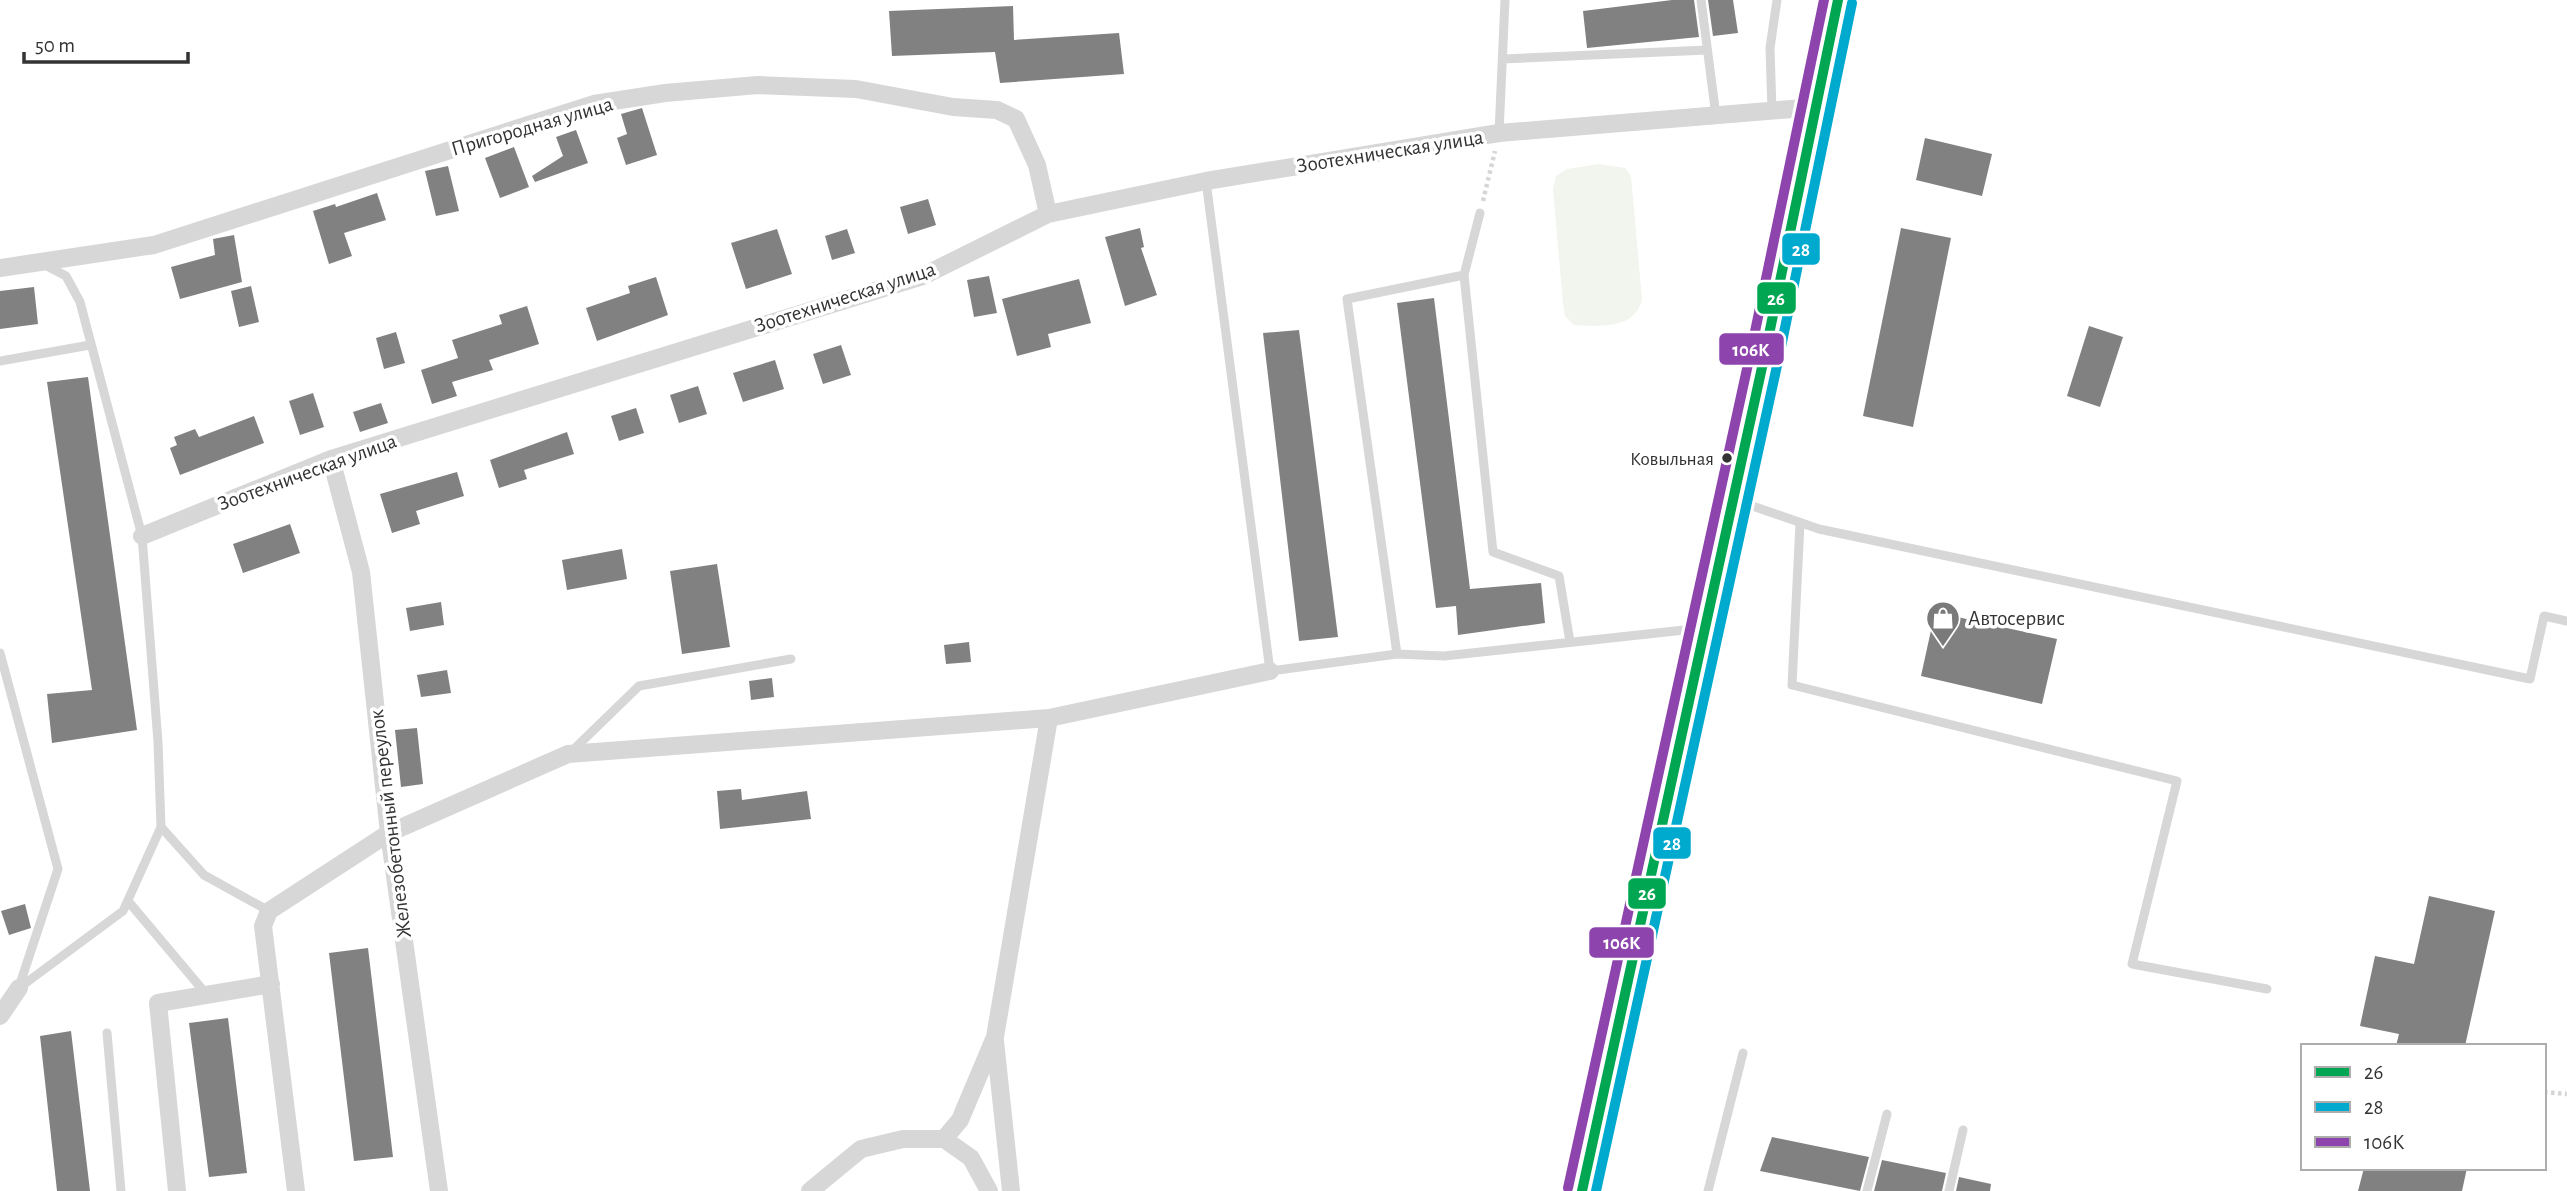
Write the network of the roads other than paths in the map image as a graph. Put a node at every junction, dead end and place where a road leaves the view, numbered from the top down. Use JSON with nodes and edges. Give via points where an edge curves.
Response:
{"nodes":[{"id":1,"x":1505,"y":0,"type":"edge"},
{"id":2,"x":1701,"y":0,"type":"edge"},
{"id":3,"x":1777,"y":0,"type":"edge"},
{"id":4,"x":1838,"y":0,"type":"edge"},
{"id":5,"x":1707,"y":50,"type":"junction"},
{"id":6,"x":1503,"y":59,"type":"junction"},
{"id":7,"x":1816,"y":107,"type":"junction"},
{"id":8,"x":1772,"y":111,"type":"junction"},
{"id":9,"x":1716,"y":116,"type":"junction"},
{"id":10,"x":1499,"y":133,"type":"junction"},
{"id":11,"x":1206,"y":181,"type":"junction"},
{"id":12,"x":1480,"y":213,"type":"road end"},
{"id":13,"x":1048,"y":214,"type":"junction"},
{"id":14,"x":42,"y":263,"type":"junction"},
{"id":15,"x":0,"y":268,"type":"edge"},
{"id":16,"x":1464,"y":275,"type":"junction"},
{"id":17,"x":90,"y":345,"type":"junction"},
{"id":18,"x":0,"y":361,"type":"edge"},
{"id":19,"x":331,"y":459,"type":"junction"},
{"id":20,"x":1734,"y":500,"type":"junction"},
{"id":21,"x":1800,"y":523,"type":"junction"},
{"id":22,"x":142,"y":536,"type":"junction"},
{"id":23,"x":2567,"y":621,"type":"edge"},
{"id":24,"x":1706,"y":628,"type":"junction"},
{"id":25,"x":1570,"y":642,"type":"junction"},
{"id":26,"x":0,"y":653,"type":"edge"},
{"id":27,"x":1397,"y":654,"type":"junction"},
{"id":28,"x":791,"y":659,"type":"dead end"},
{"id":29,"x":1270,"y":671,"type":"junction"},
{"id":30,"x":1049,"y":718,"type":"junction"},
{"id":31,"x":568,"y":754,"type":"junction"},
{"id":32,"x":161,"y":827,"type":"junction"},
{"id":33,"x":389,"y":833,"type":"junction"},
{"id":34,"x":128,"y":901,"type":"junction"},
{"id":35,"x":269,"y":912,"type":"junction"},
{"id":36,"x":271,"y":984,"type":"junction"},
{"id":37,"x":19,"y":988,"type":"junction"},
{"id":38,"x":2267,"y":989,"type":"dead end"},
{"id":39,"x":207,"y":995,"type":"junction"},
{"id":40,"x":0,"y":1016,"type":"edge"},
{"id":41,"x":107,"y":1033,"type":"dead end"},
{"id":42,"x":995,"y":1037,"type":"junction"},
{"id":43,"x":1743,"y":1053,"type":"dead end"},
{"id":44,"x":1887,"y":1114,"type":"dead end"},
{"id":45,"x":1963,"y":1130,"type":"dead end"},
{"id":46,"x":944,"y":1139,"type":"junction"},
{"id":47,"x":121,"y":1191,"type":"edge"},
{"id":48,"x":177,"y":1191,"type":"edge"},
{"id":49,"x":296,"y":1191,"type":"edge"},
{"id":50,"x":439,"y":1191,"type":"edge"},
{"id":51,"x":810,"y":1191,"type":"edge"},
{"id":52,"x":989,"y":1191,"type":"edge"},
{"id":53,"x":1012,"y":1191,"type":"edge"},
{"id":54,"x":1582,"y":1191,"type":"edge"},
{"id":55,"x":1708,"y":1191,"type":"edge"},
{"id":56,"x":1867,"y":1191,"type":"edge"},
{"id":57,"x":1949,"y":1191,"type":"edge"}],
"edges":[{"from":1,"to":6,"type":"lane"},
{"from":2,"to":5,"type":"lane"},
{"from":3,"to":8,"type":"lane","via":[[1770,48]]},
{"from":4,"to":7,"type":"main road"},
{"from":5,"to":6,"type":"lane"},
{"from":5,"to":9,"type":"lane"},
{"from":6,"to":10,"type":"lane"},
{"from":7,"to":8,"type":"street","name":"Зоотехническая улица"},
{"from":7,"to":20,"type":"main road"},
{"from":8,"to":9,"type":"street","name":"Зоотехническая улица"},
{"from":9,"to":10,"type":"street","name":"Зоотехническая улица"},
{"from":10,"to":11,"type":"street","name":"Зоотехническая улица"},
{"from":11,"to":13,"type":"street","name":"Зоотехническая улица"},
{"from":11,"to":29,"type":"lane"},
{"from":12,"to":16,"type":"lane"},
{"from":13,"to":14,"type":"street","name":"Пригородная улица","via":[[1037,165],[1016,119],[997,110],[953,107],[856,89],[758,85],[594,104],[154,245]]},
{"from":13,"to":19,"type":"street","name":"Зоотехническая улица","via":[[923,275]]},
{"from":14,"to":15,"type":"street","name":"Пригородная улица"},
{"from":14,"to":17,"type":"lane","via":[[66,276],[80,302]]},
{"from":16,"to":25,"type":"lane","via":[[1493,552],[1559,576]]},
{"from":16,"to":27,"type":"lane","via":[[1347,299]]},
{"from":17,"to":18,"type":"lane"},
{"from":17,"to":22,"type":"lane"},
{"from":19,"to":22,"type":"street","name":"Зоотехническая улица"},
{"from":19,"to":33,"type":"street","name":"Железобетонный переулок","via":[[361,572]]},
{"from":20,"to":21,"type":"lane"},
{"from":20,"to":24,"type":"main road"},
{"from":21,"to":23,"type":"lane","via":[[2530,679],[2544,616]]},
{"from":21,"to":38,"type":"lane","via":[[1792,685],[2177,781],[2132,964]]},
{"from":22,"to":32,"type":"lane"},
{"from":24,"to":25,"type":"lane"},
{"from":24,"to":54,"type":"main road"},
{"from":25,"to":27,"type":"lane","via":[[1444,656]]},
{"from":26,"to":37,"type":"lane","via":[[58,869]]},
{"from":27,"to":29,"type":"lane"},
{"from":28,"to":31,"type":"lane","via":[[639,685]]},
{"from":29,"to":30,"type":"street"},
{"from":30,"to":31,"type":"street"},
{"from":30,"to":42,"type":"street"},
{"from":31,"to":33,"type":"street"},
{"from":32,"to":34,"type":"lane"},
{"from":32,"to":35,"type":"lane","via":[[204,876]]},
{"from":33,"to":35,"type":"street"},
{"from":33,"to":50,"type":"street","name":"Железобетонный переулок"},
{"from":34,"to":37,"type":"lane","via":[[123,911]]},
{"from":34,"to":39,"type":"lane"},
{"from":35,"to":36,"type":"street","via":[[262,926]]},
{"from":36,"to":39,"type":"street"},
{"from":36,"to":49,"type":"street"},
{"from":37,"to":40,"type":"street"},
{"from":39,"to":48,"type":"street","via":[[158,1003]]},
{"from":41,"to":47,"type":"lane"},
{"from":42,"to":46,"type":"street","via":[[960,1120]]},
{"from":42,"to":53,"type":"street"},
{"from":43,"to":55,"type":"lane"},
{"from":44,"to":56,"type":"lane"},
{"from":45,"to":57,"type":"lane"},
{"from":46,"to":51,"type":"street","via":[[904,1139],[861,1149]]},
{"from":46,"to":52,"type":"street","via":[[971,1158]]}]}
